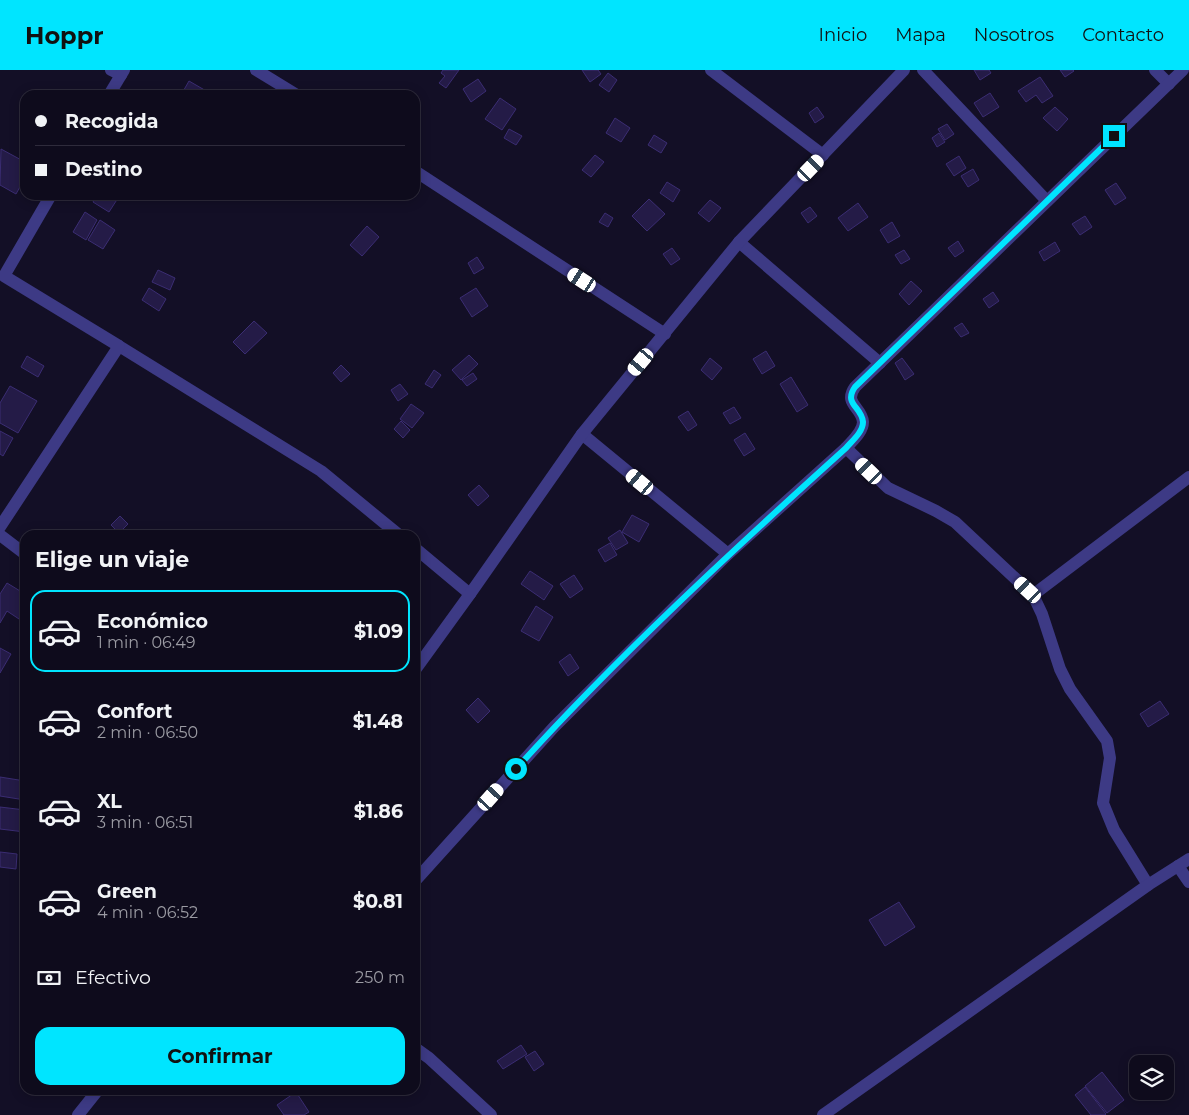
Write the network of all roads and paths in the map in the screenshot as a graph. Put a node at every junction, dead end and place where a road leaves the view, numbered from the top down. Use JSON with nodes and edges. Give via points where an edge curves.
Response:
{"nodes":[{"id":1,"x":256,"y":70,"type":"edge"},
{"id":2,"x":711,"y":70,"type":"edge"},
{"id":3,"x":904,"y":70,"type":"edge"},
{"id":4,"x":922,"y":70,"type":"edge"},
{"id":5,"x":1155,"y":70,"type":"edge"},
{"id":6,"x":1183,"y":70,"type":"edge"},
{"id":7,"x":119,"y":72,"type":"edge"},
{"id":8,"x":1169,"y":84,"type":"junction"},
{"id":9,"x":111,"y":90,"type":"edge"},
{"id":10,"x":290,"y":90,"type":"edge"},
{"id":11,"x":823,"y":155,"type":"junction"},
{"id":12,"x":420,"y":174,"type":"edge"},
{"id":13,"x":48,"y":200,"type":"edge"},
{"id":14,"x":1047,"y":202,"type":"junction"},
{"id":15,"x":739,"y":242,"type":"junction"},
{"id":16,"x":2,"y":275,"type":"edge"},
{"id":17,"x":665,"y":334,"type":"junction"},
{"id":18,"x":119,"y":346,"type":"junction"},
{"id":19,"x":880,"y":363,"type":"junction"},
{"id":20,"x":582,"y":434,"type":"junction"},
{"id":21,"x":846,"y":448,"type":"junction"},
{"id":22,"x":1189,"y":477,"type":"edge"},
{"id":23,"x":0,"y":527,"type":"edge"},
{"id":24,"x":393,"y":530,"type":"edge"},
{"id":25,"x":0,"y":535,"type":"edge"},
{"id":26,"x":20,"y":550,"type":"edge"},
{"id":27,"x":420,"y":552,"type":"edge"},
{"id":28,"x":728,"y":554,"type":"junction"},
{"id":29,"x":470,"y":594,"type":"junction"},
{"id":30,"x":1033,"y":595,"type":"junction"},
{"id":31,"x":420,"y":663,"type":"edge"},
{"id":32,"x":1189,"y":859,"type":"edge"},
{"id":33,"x":1178,"y":866,"type":"junction"},
{"id":34,"x":420,"y":875,"type":"edge"},
{"id":35,"x":1189,"y":882,"type":"edge"},
{"id":36,"x":1148,"y":886,"type":"junction"},
{"id":37,"x":420,"y":1052,"type":"edge"},
{"id":38,"x":94,"y":1095,"type":"edge"},
{"id":39,"x":78,"y":1115,"type":"edge"},
{"id":40,"x":491,"y":1115,"type":"edge"},
{"id":41,"x":823,"y":1115,"type":"edge"}],
"edges":[{"from":1,"to":10,"type":"street"},
{"from":2,"to":11,"type":"street"},
{"from":3,"to":11,"type":"street"},
{"from":4,"to":14,"type":"street"},
{"from":5,"to":8,"type":"street"},
{"from":6,"to":8,"type":"street"},
{"from":7,"to":9,"type":"street"},
{"from":8,"to":14,"type":"street"},
{"from":11,"to":15,"type":"street"},
{"from":12,"to":17,"type":"street"},
{"from":13,"to":16,"type":"street"},
{"from":14,"to":19,"type":"street"},
{"from":15,"to":17,"type":"street"},
{"from":15,"to":19,"type":"street"},
{"from":16,"to":18,"type":"street"},
{"from":17,"to":20,"type":"street"},
{"from":18,"to":23,"type":"street"},
{"from":18,"to":24,"type":"street","via":[[321,471]]},
{"from":19,"to":21,"type":"street","via":[[851,393],[852,402],[863,422],[860,432]]},
{"from":20,"to":28,"type":"street"},
{"from":20,"to":29,"type":"street"},
{"from":21,"to":28,"type":"street"},
{"from":21,"to":30,"type":"street","via":[[888,488],[955,522]]},
{"from":22,"to":30,"type":"street"},
{"from":25,"to":26,"type":"street"},
{"from":27,"to":29,"type":"street"},
{"from":28,"to":34,"type":"street","via":[[554,727]]},
{"from":29,"to":31,"type":"street"},
{"from":30,"to":36,"type":"street","via":[[1060,669],[1107,741],[1110,758],[1103,803],[1114,830]]},
{"from":32,"to":33,"type":"street"},
{"from":33,"to":35,"type":"street"},
{"from":33,"to":36,"type":"street"},
{"from":36,"to":41,"type":"street"},
{"from":37,"to":40,"type":"street"},
{"from":38,"to":39,"type":"street"}]}
